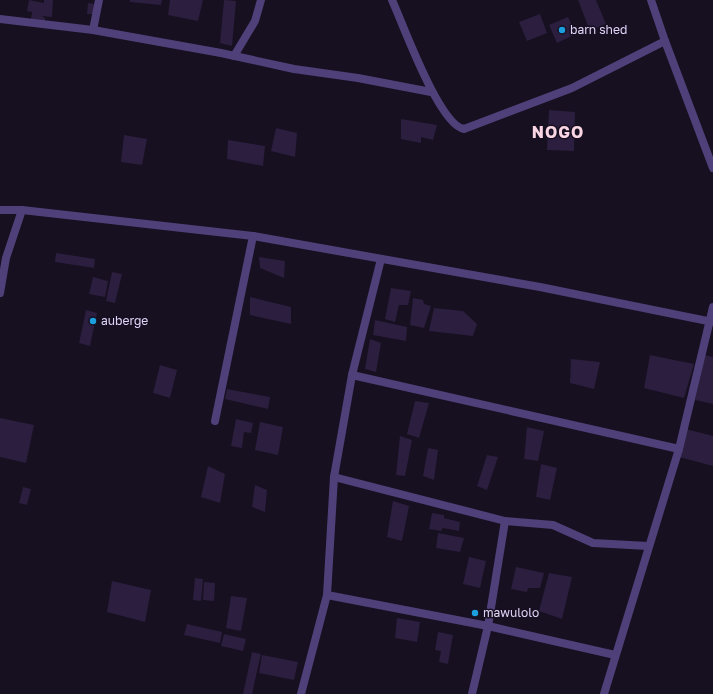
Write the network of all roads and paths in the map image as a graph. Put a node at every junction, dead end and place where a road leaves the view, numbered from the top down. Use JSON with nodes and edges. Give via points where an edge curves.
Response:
{"nodes":[{"id":1,"x":99,"y":0,"type":"edge"},
{"id":2,"x":261,"y":0,"type":"edge"},
{"id":3,"x":392,"y":0,"type":"edge"},
{"id":4,"x":651,"y":0,"type":"edge"},
{"id":5,"x":0,"y":19,"type":"edge"},
{"id":6,"x":93,"y":30,"type":"junction"},
{"id":7,"x":665,"y":41,"type":"junction"},
{"id":8,"x":234,"y":56,"type":"junction"},
{"id":9,"x":431,"y":92,"type":"junction"},
{"id":10,"x":713,"y":168,"type":"edge"},
{"id":11,"x":0,"y":210,"type":"edge"},
{"id":12,"x":22,"y":210,"type":"junction"},
{"id":13,"x":253,"y":236,"type":"junction"},
{"id":14,"x":381,"y":259,"type":"junction"},
{"id":15,"x":0,"y":292,"type":"edge"},
{"id":16,"x":713,"y":308,"type":"edge"},
{"id":17,"x":712,"y":322,"type":"edge"},
{"id":18,"x":352,"y":375,"type":"junction"},
{"id":19,"x":215,"y":421,"type":"dead end"},
{"id":20,"x":679,"y":449,"type":"junction"},
{"id":21,"x":334,"y":477,"type":"junction"},
{"id":22,"x":505,"y":521,"type":"junction"},
{"id":23,"x":648,"y":546,"type":"junction"},
{"id":24,"x":327,"y":596,"type":"junction"},
{"id":25,"x":488,"y":626,"type":"junction"},
{"id":26,"x":615,"y":655,"type":"junction"},
{"id":27,"x":301,"y":694,"type":"edge"},
{"id":28,"x":472,"y":694,"type":"edge"},
{"id":29,"x":604,"y":694,"type":"edge"}],
"edges":[{"from":1,"to":6,"type":"street"},
{"from":2,"to":8,"type":"street","via":[[255,21]]},
{"from":3,"to":9,"type":"street"},
{"from":4,"to":7,"type":"street"},
{"from":5,"to":6,"type":"street"},
{"from":6,"to":8,"type":"street"},
{"from":7,"to":9,"type":"street","via":[[572,88],[464,129],[456,126]]},
{"from":7,"to":10,"type":"street"},
{"from":8,"to":9,"type":"street","via":[[294,69]]},
{"from":11,"to":12,"type":"street"},
{"from":12,"to":13,"type":"street"},
{"from":12,"to":15,"type":"street","via":[[6,258]]},
{"from":13,"to":14,"type":"street"},
{"from":13,"to":19,"type":"street"},
{"from":14,"to":17,"type":"street","via":[[540,287]]},
{"from":14,"to":18,"type":"street"},
{"from":16,"to":17,"type":"street"},
{"from":17,"to":20,"type":"street"},
{"from":18,"to":20,"type":"street"},
{"from":18,"to":21,"type":"street"},
{"from":20,"to":23,"type":"street"},
{"from":21,"to":22,"type":"street"},
{"from":21,"to":24,"type":"street"},
{"from":22,"to":23,"type":"street","via":[[553,525],[593,543]]},
{"from":22,"to":25,"type":"street"},
{"from":23,"to":26,"type":"street"},
{"from":24,"to":25,"type":"street"},
{"from":24,"to":27,"type":"street"},
{"from":25,"to":26,"type":"street"},
{"from":25,"to":28,"type":"street"},
{"from":26,"to":29,"type":"street"}]}
